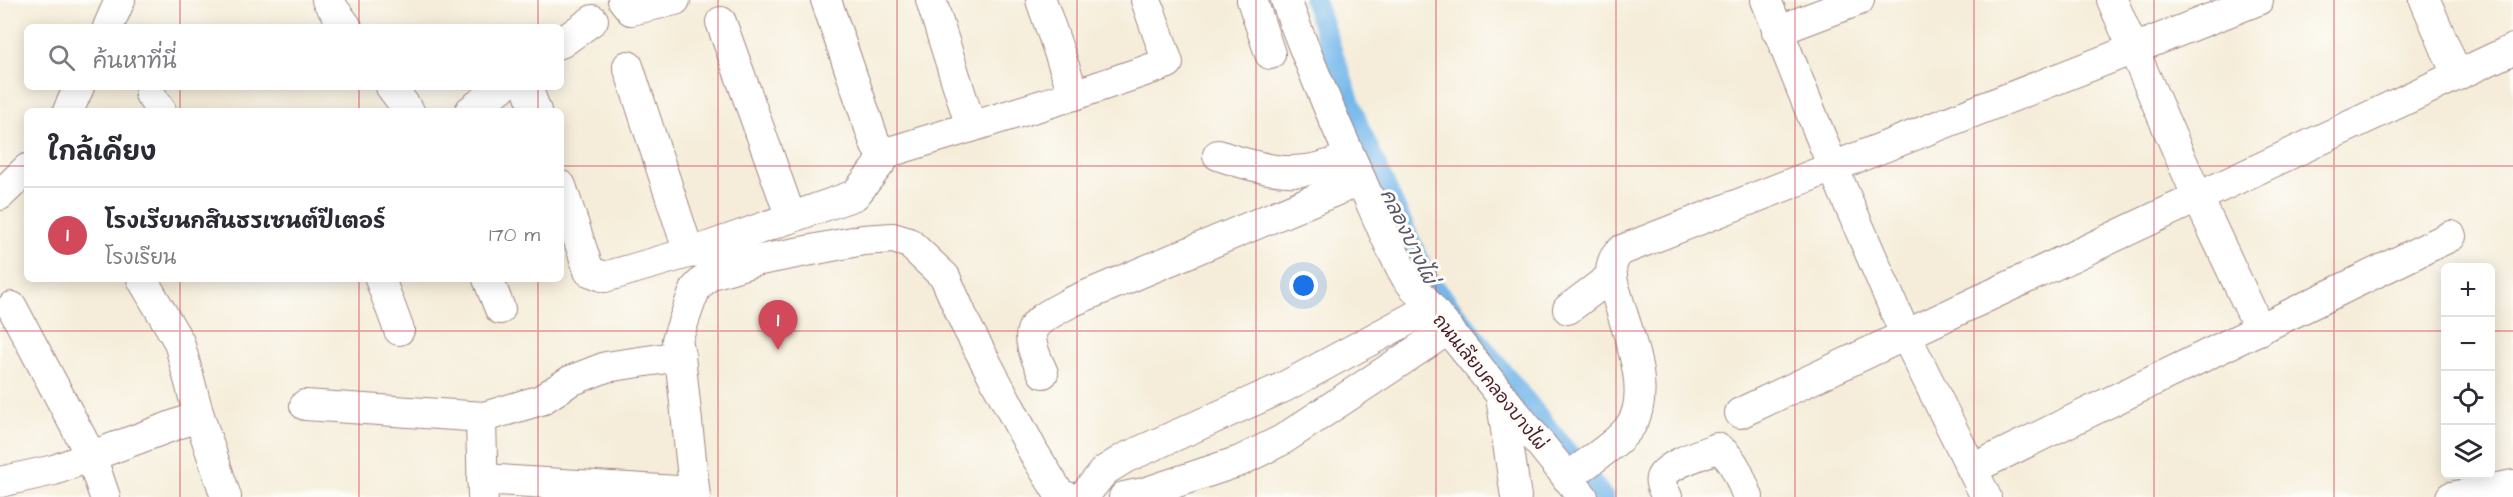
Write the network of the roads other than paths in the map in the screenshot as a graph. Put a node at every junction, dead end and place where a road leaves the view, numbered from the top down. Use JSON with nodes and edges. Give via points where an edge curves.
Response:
{"nodes":[{"id":1,"x":120,"y":0,"type":"edge"},
{"id":2,"x":327,"y":0,"type":"edge"},
{"id":3,"x":623,"y":0,"type":"edge"},
{"id":4,"x":675,"y":0,"type":"edge"},
{"id":5,"x":826,"y":0,"type":"edge"},
{"id":6,"x":931,"y":0,"type":"edge"},
{"id":7,"x":1041,"y":0,"type":"edge"},
{"id":8,"x":1146,"y":0,"type":"edge"},
{"id":9,"x":1252,"y":0,"type":"edge"},
{"id":10,"x":1286,"y":0,"type":"edge"},
{"id":11,"x":1766,"y":0,"type":"edge"},
{"id":12,"x":1859,"y":0,"type":"edge"},
{"id":13,"x":2112,"y":0,"type":"edge"},
{"id":14,"x":2258,"y":0,"type":"edge"},
{"id":15,"x":2425,"y":0,"type":"edge"},
{"id":16,"x":592,"y":20,"type":"dead end"},
{"id":17,"x":721,"y":22,"type":"dead end"},
{"id":18,"x":109,"y":24,"type":"edge"},
{"id":19,"x":345,"y":24,"type":"edge"},
{"id":20,"x":1777,"y":31,"type":"junction"},
{"id":21,"x":564,"y":41,"type":"edge"},
{"id":22,"x":2513,"y":49,"type":"edge"},
{"id":23,"x":2133,"y":50,"type":"junction"},
{"id":24,"x":1270,"y":54,"type":"dead end"},
{"id":25,"x":628,"y":66,"type":"dead end"},
{"id":26,"x":2457,"y":75,"type":"junction"},
{"id":27,"x":78,"y":90,"type":"edge"},
{"id":28,"x":393,"y":90,"type":"edge"},
{"id":29,"x":498,"y":90,"type":"edge"},
{"id":30,"x":528,"y":90,"type":"edge"},
{"id":31,"x":1074,"y":95,"type":"junction"},
{"id":32,"x":70,"y":108,"type":"edge"},
{"id":33,"x":406,"y":108,"type":"edge"},
{"id":34,"x":474,"y":108,"type":"edge"},
{"id":35,"x":535,"y":108,"type":"edge"},
{"id":36,"x":971,"y":127,"type":"junction"},
{"id":37,"x":889,"y":152,"type":"junction"},
{"id":38,"x":1218,"y":155,"type":"dead end"},
{"id":39,"x":1832,"y":165,"type":"junction"},
{"id":40,"x":1355,"y":168,"type":"junction"},
{"id":41,"x":24,"y":172,"type":"edge"},
{"id":42,"x":0,"y":195,"type":"edge"},
{"id":43,"x":564,"y":195,"type":"edge"},
{"id":44,"x":2198,"y":198,"type":"junction"},
{"id":45,"x":790,"y":218,"type":"junction"},
{"id":46,"x":2451,"y":236,"type":"dead end"},
{"id":47,"x":689,"y":253,"type":"junction"},
{"id":48,"x":1611,"y":276,"type":"junction"},
{"id":49,"x":144,"y":282,"type":"edge"},
{"id":50,"x":381,"y":282,"type":"edge"},
{"id":51,"x":489,"y":282,"type":"edge"},
{"id":52,"x":12,"y":307,"type":"dead end"},
{"id":53,"x":1430,"y":308,"type":"junction"},
{"id":54,"x":500,"y":309,"type":"dead end"},
{"id":55,"x":1568,"y":309,"type":"dead end"},
{"id":56,"x":1449,"y":329,"type":"junction"},
{"id":57,"x":399,"y":330,"type":"dead end"},
{"id":58,"x":2260,"y":330,"type":"junction"},
{"id":59,"x":1906,"y":336,"type":"junction"},
{"id":60,"x":680,"y":356,"type":"junction"},
{"id":61,"x":1043,"y":373,"type":"dead end"},
{"id":62,"x":1500,"y":393,"type":"junction"},
{"id":63,"x":305,"y":405,"type":"dead end"},
{"id":64,"x":1740,"y":413,"type":"dead end"},
{"id":65,"x":199,"y":416,"type":"junction"},
{"id":66,"x":484,"y":417,"type":"junction"},
{"id":67,"x":1216,"y":417,"type":"junction"},
{"id":68,"x":91,"y":456,"type":"junction"},
{"id":69,"x":1240,"y":461,"type":"junction"},
{"id":70,"x":1972,"y":469,"type":"junction"},
{"id":71,"x":0,"y":482,"type":"edge"},
{"id":72,"x":1576,"y":482,"type":"edge"},
{"id":73,"x":2513,"y":485,"type":"edge"},
{"id":74,"x":483,"y":488,"type":"edge"},
{"id":75,"x":694,"y":494,"type":"edge"},
{"id":76,"x":105,"y":497,"type":"edge"},
{"id":77,"x":226,"y":497,"type":"edge"},
{"id":78,"x":1068,"y":497,"type":"edge"},
{"id":79,"x":1081,"y":497,"type":"edge"},
{"id":80,"x":1092,"y":497,"type":"edge"},
{"id":81,"x":1124,"y":497,"type":"edge"},
{"id":82,"x":1516,"y":497,"type":"edge"},
{"id":83,"x":1667,"y":497,"type":"edge"},
{"id":84,"x":1749,"y":497,"type":"edge"},
{"id":85,"x":1986,"y":497,"type":"edge"},
{"id":86,"x":2451,"y":497,"type":"edge"}],
"edges":[{"from":1,"to":18,"type":"street"},
{"from":2,"to":19,"type":"street"},
{"from":3,"to":4,"type":"street","via":[[631,10]]},
{"from":5,"to":37,"type":"street","via":[[876,146]]},
{"from":6,"to":36,"type":"street"},
{"from":7,"to":31,"type":"street"},
{"from":8,"to":31,"type":"street","via":[[1168,63]]},
{"from":9,"to":24,"type":"street"},
{"from":10,"to":40,"type":"street","name":"ถนนเลียบคลองบางไผ่"},
{"from":11,"to":20,"type":"street"},
{"from":12,"to":20,"type":"street"},
{"from":13,"to":23,"type":"street"},
{"from":14,"to":23,"type":"street"},
{"from":15,"to":26,"type":"street"},
{"from":16,"to":21,"type":"street"},
{"from":17,"to":45,"type":"street"},
{"from":20,"to":39,"type":"street"},
{"from":22,"to":26,"type":"street"},
{"from":23,"to":39,"type":"street"},
{"from":23,"to":44,"type":"street"},
{"from":25,"to":47,"type":"street"},
{"from":26,"to":44,"type":"street"},
{"from":27,"to":32,"type":"street"},
{"from":28,"to":33,"type":"street"},
{"from":29,"to":34,"type":"street"},
{"from":30,"to":35,"type":"street"},
{"from":31,"to":36,"type":"street"},
{"from":36,"to":37,"type":"street"},
{"from":37,"to":45,"type":"street","via":[[855,195]]},
{"from":38,"to":40,"type":"street","via":[[1256,168],[1299,172],[1334,164]]},
{"from":39,"to":48,"type":"street","via":[[1626,247],[1614,259]]},
{"from":39,"to":59,"type":"street"},
{"from":40,"to":53,"type":"street","name":"ถนนเลียบคลองบางไผ่","via":[[1390,249]]},
{"from":40,"to":61,"type":"street","via":[[1050,314],[1035,324],[1029,336]]},
{"from":41,"to":42,"type":"street"},
{"from":43,"to":47,"type":"street","via":[[589,271],[605,277]]},
{"from":44,"to":58,"type":"street"},
{"from":44,"to":59,"type":"street"},
{"from":45,"to":47,"type":"street"},
{"from":46,"to":58,"type":"street"},
{"from":48,"to":55,"type":"street"},
{"from":48,"to":72,"type":"street","via":[[1639,375],[1640,396],[1630,426]]},
{"from":49,"to":65,"type":"street","via":[[179,342]]},
{"from":50,"to":57,"type":"street"},
{"from":51,"to":54,"type":"street"},
{"from":52,"to":68,"type":"street"},
{"from":53,"to":56,"type":"street","name":"ถนนเลียบคลองบางไผ่"},
{"from":53,"to":67,"type":"street","via":[[1284,387]]},
{"from":56,"to":62,"type":"street","name":"ถนนเลียบคลองบางไผ่"},
{"from":56,"to":69,"type":"street","via":[[1282,440]]},
{"from":58,"to":70,"type":"street"},
{"from":59,"to":64,"type":"street"},
{"from":59,"to":70,"type":"street"},
{"from":60,"to":66,"type":"street","via":[[606,367],[570,381],[541,400]]},
{"from":60,"to":75,"type":"street"},
{"from":60,"to":78,"type":"street","via":[[678,340],[691,300],[709,275],[755,261],[863,240],[893,238],[909,243],[945,277],[1034,453],[1060,495]]},
{"from":62,"to":72,"type":"street","name":"ถนนเลียบคลองบางไผ่"},
{"from":62,"to":82,"type":"street"},
{"from":63,"to":66,"type":"street"},
{"from":65,"to":68,"type":"street"},
{"from":65,"to":77,"type":"street"},
{"from":66,"to":74,"type":"street"},
{"from":67,"to":69,"type":"street"},
{"from":67,"to":79,"type":"street","via":[[1104,471]]},
{"from":68,"to":71,"type":"street","via":[[54,470]]},
{"from":68,"to":76,"type":"street"},
{"from":69,"to":81,"type":"street"},
{"from":70,"to":85,"type":"street"},
{"from":73,"to":86,"type":"street"},
{"from":74,"to":75,"type":"street"},
{"from":79,"to":80,"type":"street"},
{"from":83,"to":84,"type":"street","via":[[1661,484],[1666,472],[1717,448],[1730,460]]}]}
